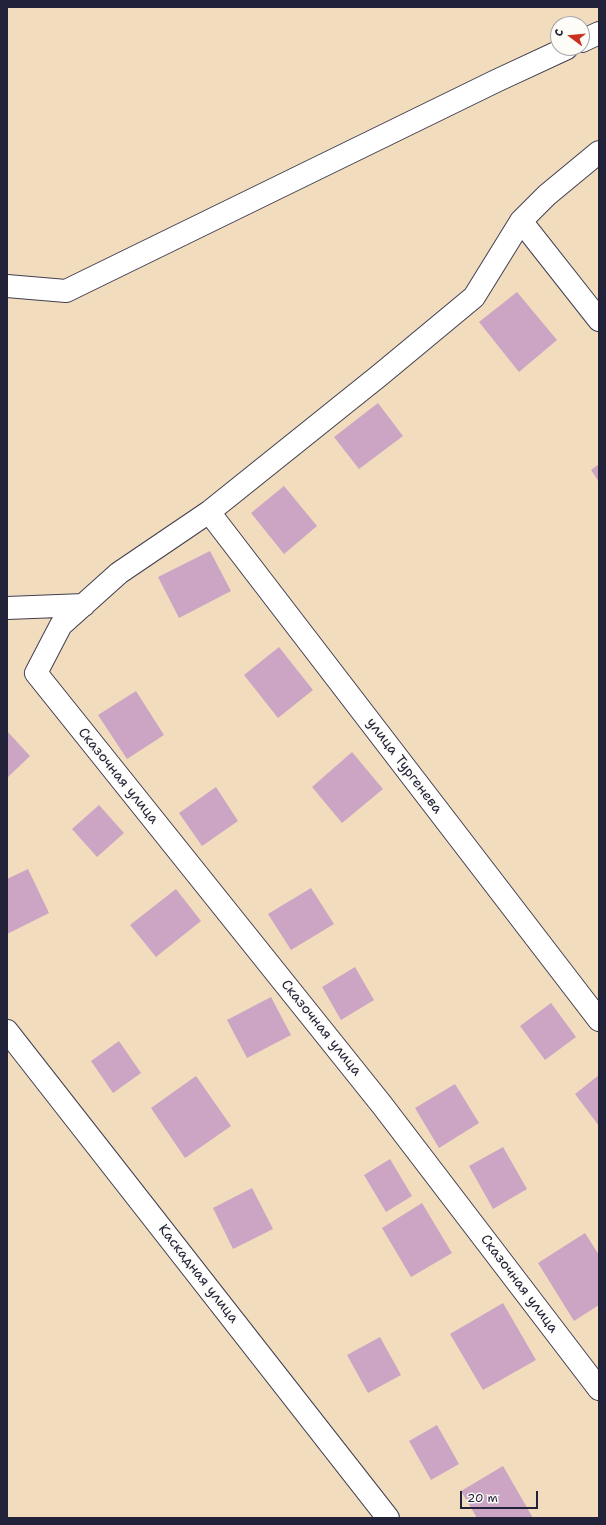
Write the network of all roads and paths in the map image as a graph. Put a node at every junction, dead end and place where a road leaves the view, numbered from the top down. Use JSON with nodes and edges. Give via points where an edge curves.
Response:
{"nodes":[{"id":1,"x":550,"y":56,"type":"edge"},
{"id":2,"x":599,"y":152,"type":"edge"},
{"id":3,"x":521,"y":221,"type":"junction"},
{"id":4,"x":7,"y":286,"type":"edge"},
{"id":5,"x":599,"y":320,"type":"edge"},
{"id":6,"x":209,"y":512,"type":"junction"},
{"id":7,"x":84,"y":605,"type":"junction"},
{"id":8,"x":7,"y":608,"type":"edge"},
{"id":9,"x":599,"y":1020,"type":"edge"},
{"id":10,"x":7,"y":1031,"type":"edge"},
{"id":11,"x":599,"y":1389,"type":"edge"},
{"id":12,"x":388,"y":1518,"type":"edge"}],
"edges":[{"from":1,"to":4,"type":"street","via":[[66,291]]},
{"from":2,"to":3,"type":"street"},
{"from":3,"to":5,"type":"street"},
{"from":3,"to":6,"type":"street","via":[[474,296]]},
{"from":6,"to":7,"type":"street","via":[[119,573]]},
{"from":6,"to":9,"type":"street","name":"улица Тургенева"},
{"from":7,"to":8,"type":"street"},
{"from":7,"to":11,"type":"street","name":"Сказочная улица","via":[[61,625],[36,673],[382,1105]]},
{"from":10,"to":12,"type":"street","name":"Каскадная улица"}]}
